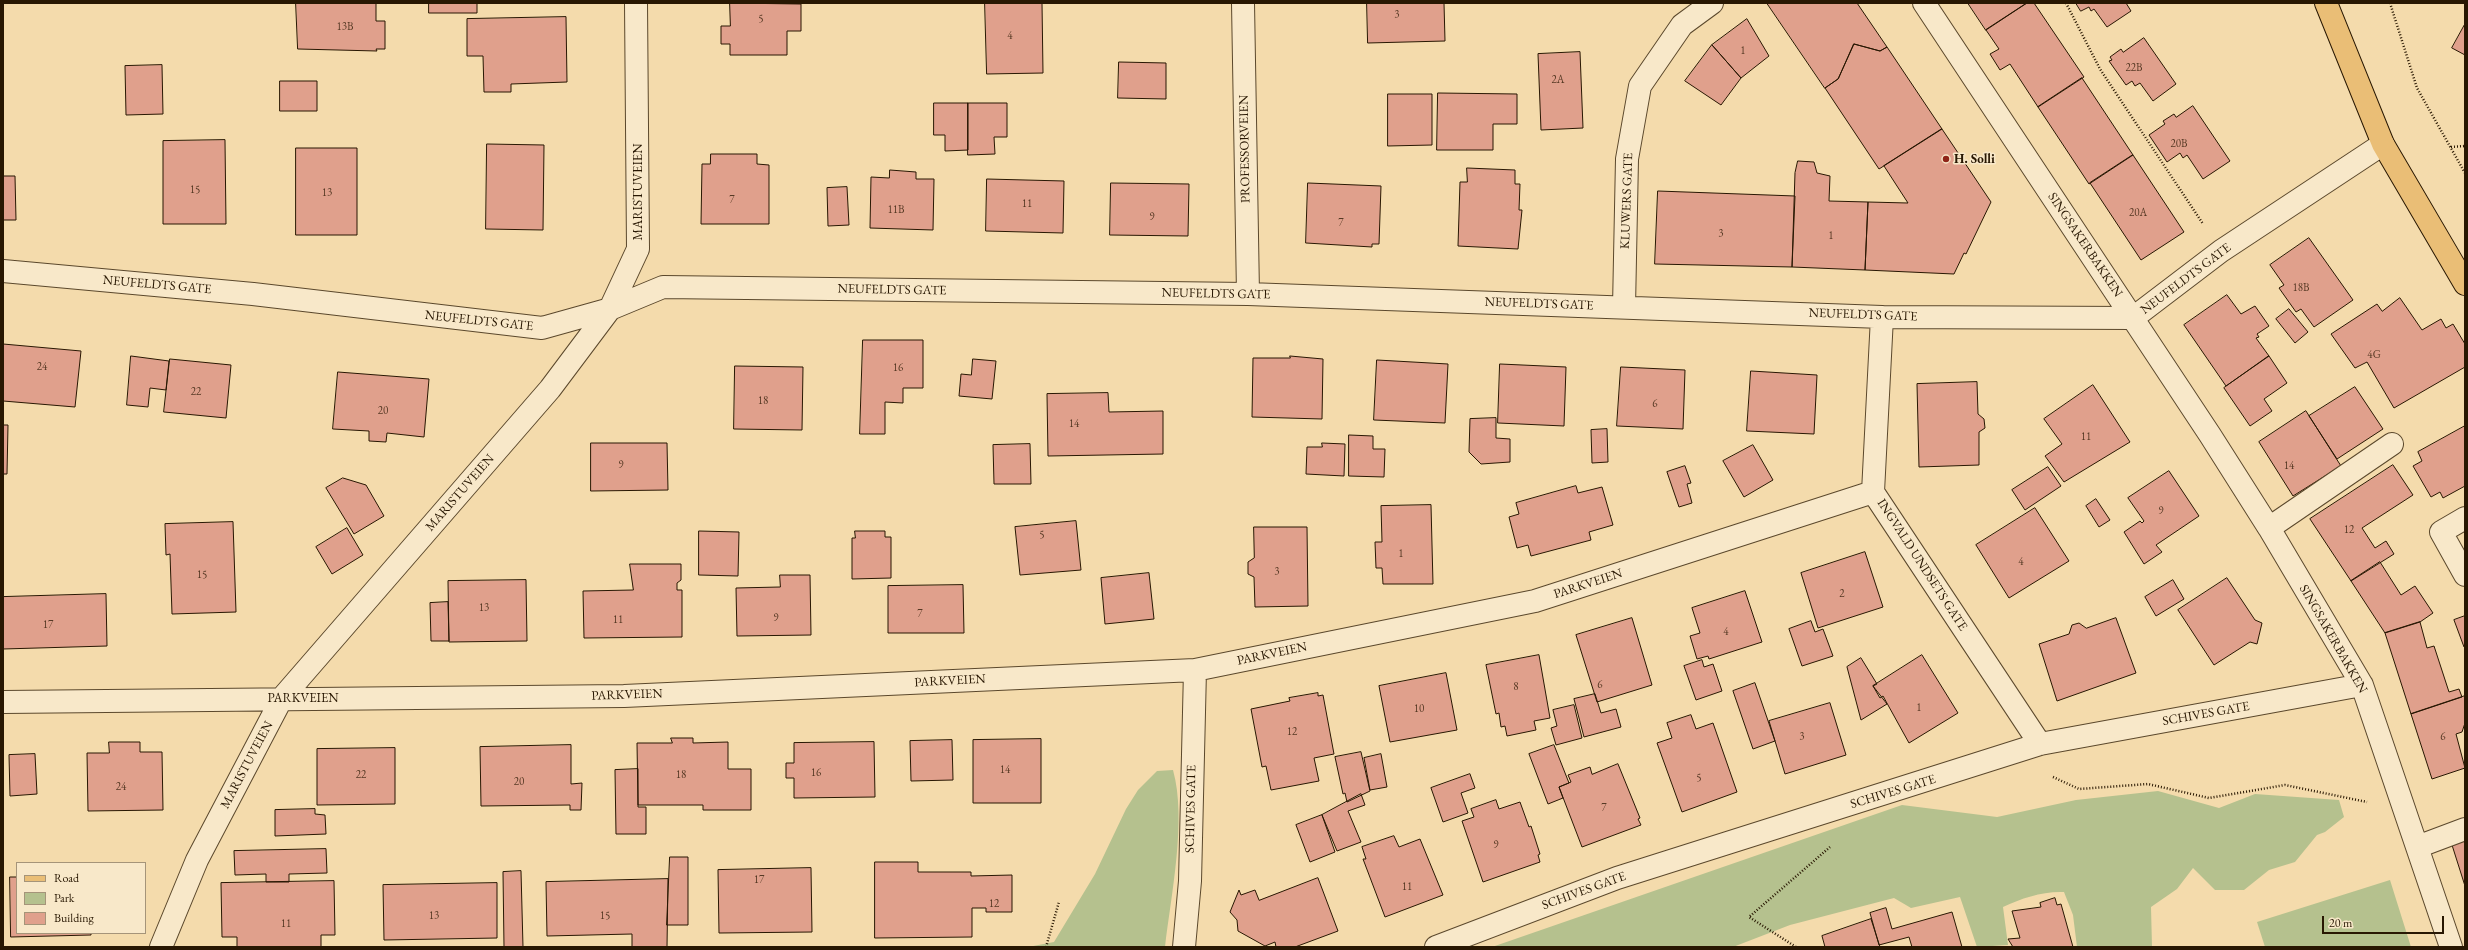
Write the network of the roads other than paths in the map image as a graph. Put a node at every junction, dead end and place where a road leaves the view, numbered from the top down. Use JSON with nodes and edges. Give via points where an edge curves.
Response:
{"nodes":[{"id":1,"x":636,"y":3,"type":"edge"},
{"id":2,"x":1243,"y":3,"type":"edge"},
{"id":3,"x":1712,"y":3,"type":"edge"},
{"id":4,"x":1924,"y":3,"type":"edge"},
{"id":5,"x":2326,"y":3,"type":"edge"},
{"id":6,"x":2383,"y":144,"type":"junction"},
{"id":7,"x":3,"y":271,"type":"edge"},
{"id":8,"x":2465,"y":284,"type":"edge"},
{"id":9,"x":1248,"y":294,"type":"junction"},
{"id":10,"x":1624,"y":307,"type":"junction"},
{"id":11,"x":610,"y":309,"type":"junction"},
{"id":12,"x":1882,"y":317,"type":"junction"},
{"id":13,"x":2133,"y":318,"type":"junction"},
{"id":14,"x":2392,"y":444,"type":"dead end"},
{"id":15,"x":1874,"y":492,"type":"junction"},
{"id":16,"x":2465,"y":518,"type":"edge"},
{"id":17,"x":2269,"y":528,"type":"junction"},
{"id":18,"x":2465,"y":575,"type":"edge"},
{"id":19,"x":1194,"y":670,"type":"junction"},
{"id":20,"x":2362,"y":685,"type":"junction"},
{"id":21,"x":282,"y":698,"type":"junction"},
{"id":22,"x":3,"y":702,"type":"edge"},
{"id":23,"x":2040,"y":744,"type":"junction"},
{"id":24,"x":2465,"y":829,"type":"edge"},
{"id":25,"x":2417,"y":847,"type":"junction"},
{"id":26,"x":161,"y":947,"type":"edge"},
{"id":27,"x":1184,"y":947,"type":"edge"},
{"id":28,"x":1436,"y":947,"type":"edge"},
{"id":29,"x":2452,"y":947,"type":"edge"}],
"edges":[{"from":1,"to":11,"type":"street","name":"MARISTUVEIEN","via":[[638,249]]},
{"from":2,"to":9,"type":"street","name":"PROFESSORVEIEN"},
{"from":3,"to":10,"type":"street","name":"KLUWERS GATE","via":[[1682,25],[1640,86],[1627,159]]},
{"from":4,"to":13,"type":"street","name":"SINGSAKERBAKKEN"},
{"from":5,"to":6,"type":"main road"},
{"from":6,"to":8,"type":"main road"},
{"from":6,"to":13,"type":"street","name":"NEUFELDTS GATE","via":[[2221,251]]},
{"from":7,"to":11,"type":"street","name":"NEUFELDTS GATE","via":[[253,294],[542,328]]},
{"from":9,"to":10,"type":"street","name":"NEUFELDTS GATE"},
{"from":9,"to":11,"type":"street","name":"NEUFELDTS GATE","via":[[663,287]]},
{"from":10,"to":12,"type":"street","name":"NEUFELDTS GATE"},
{"from":11,"to":21,"type":"street","name":"MARISTUVEIEN","via":[[550,389]]},
{"from":12,"to":13,"type":"street","name":"NEUFELDTS GATE"},
{"from":12,"to":15,"type":"street","name":"INGVALD UNDSETS GATE"},
{"from":13,"to":17,"type":"street","name":"SINGSAKERBAKKEN"},
{"from":14,"to":17,"type":"street"},
{"from":15,"to":19,"type":"street","name":"PARKVEIEN","via":[[1535,601]]},
{"from":15,"to":23,"type":"street","name":"INGVALD UNDSETS GATE"},
{"from":16,"to":18,"type":"street","via":[[2440,532]]},
{"from":17,"to":20,"type":"street","name":"SINGSAKERBAKKEN"},
{"from":19,"to":21,"type":"street","name":"PARKVEIEN","via":[[624,696]]},
{"from":19,"to":27,"type":"street","name":"SCHIVES GATE","via":[[1190,881]]},
{"from":20,"to":23,"type":"street","name":"SCHIVES GATE"},
{"from":20,"to":25,"type":"street","name":"SINGSAKERBAKKEN"},
{"from":21,"to":22,"type":"street","name":"PARKVEIEN"},
{"from":21,"to":26,"type":"street","name":"MARISTUVEIEN","via":[[197,860]]},
{"from":23,"to":28,"type":"street","name":"SCHIVES GATE","via":[[1617,878]]},
{"from":24,"to":25,"type":"street"},
{"from":25,"to":29,"type":"street","name":"SINGSAKERBAKKEN"}]}
